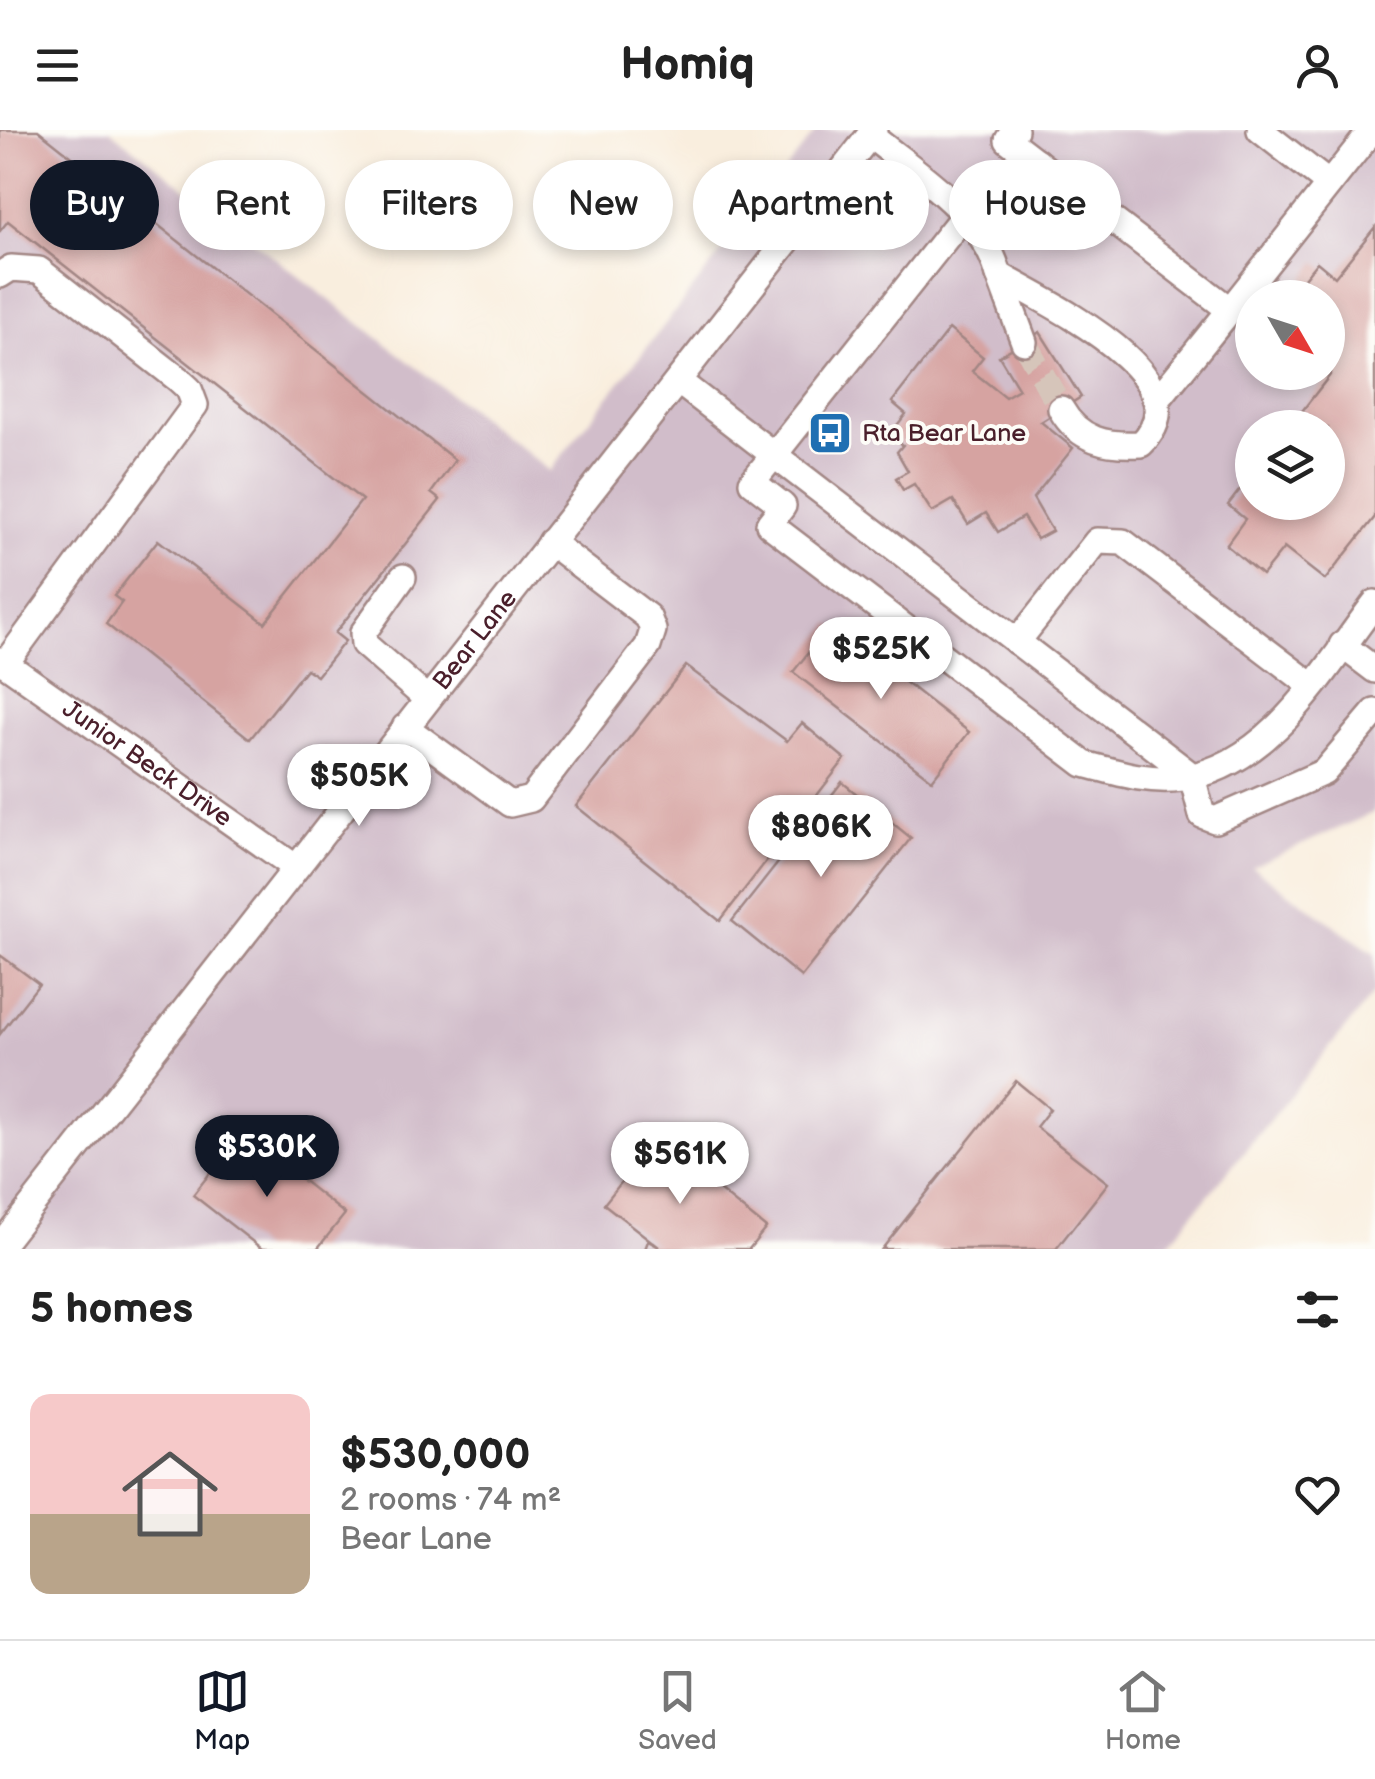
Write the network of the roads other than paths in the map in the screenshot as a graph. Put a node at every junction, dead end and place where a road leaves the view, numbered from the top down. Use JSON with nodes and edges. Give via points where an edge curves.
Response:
{"nodes":[{"id":1,"x":1260,"y":130,"type":"edge"},
{"id":2,"x":1372,"y":130,"type":"edge"},
{"id":3,"x":872,"y":133,"type":"edge"},
{"id":4,"x":1012,"y":135,"type":"edge"},
{"id":5,"x":1035,"y":160,"type":"edge"},
{"id":6,"x":1329,"y":184,"type":"junction"},
{"id":7,"x":949,"y":202,"type":"edge"},
{"id":8,"x":1121,"y":226,"type":"edge"},
{"id":9,"x":949,"y":249,"type":"edge"},
{"id":10,"x":992,"y":250,"type":"edge"},
{"id":11,"x":0,"y":275,"type":"edge"},
{"id":12,"x":998,"y":275,"type":"junction"},
{"id":13,"x":1230,"y":310,"type":"junction"},
{"id":14,"x":1024,"y":342,"type":"tunnel mouth"},
{"id":15,"x":678,"y":381,"type":"junction"},
{"id":16,"x":1158,"y":398,"type":"junction"},
{"id":17,"x":1062,"y":409,"type":"tunnel mouth"},
{"id":18,"x":774,"y":455,"type":"junction"},
{"id":19,"x":550,"y":542,"type":"junction"},
{"id":20,"x":403,"y":577,"type":"dead end"},
{"id":21,"x":1375,"y":603,"type":"edge"},
{"id":22,"x":1017,"y":642,"type":"junction"},
{"id":23,"x":1342,"y":646,"type":"junction"},
{"id":24,"x":3,"y":662,"type":"edge"},
{"id":25,"x":1375,"y":670,"type":"edge"},
{"id":26,"x":1311,"y":685,"type":"junction"},
{"id":27,"x":426,"y":700,"type":"junction"},
{"id":28,"x":1375,"y":712,"type":"edge"},
{"id":29,"x":404,"y":727,"type":"junction"},
{"id":30,"x":1192,"y":776,"type":"junction"},
{"id":31,"x":295,"y":867,"type":"junction"},
{"id":32,"x":0,"y":1246,"type":"edge"}],
"edges":[{"from":1,"to":6,"type":"street"},
{"from":2,"to":6,"type":"street"},
{"from":3,"to":7,"type":"street"},
{"from":3,"to":15,"type":"street","name":"Bear Lane"},
{"from":4,"to":5,"type":"street"},
{"from":6,"to":13,"type":"street"},
{"from":8,"to":13,"type":"street"},
{"from":9,"to":18,"type":"street"},
{"from":10,"to":12,"type":"street"},
{"from":11,"to":24,"type":"street","via":[[11,268],[39,270],[178,379],[195,405]]},
{"from":12,"to":14,"type":"street"},
{"from":12,"to":16,"type":"street","via":[[1122,351]]},
{"from":13,"to":16,"type":"street"},
{"from":15,"to":18,"type":"street"},
{"from":15,"to":19,"type":"street","name":"Bear Lane"},
{"from":16,"to":17,"type":"street","via":[[1156,430],[1141,444],[1111,446],[1085,436]]},
{"from":18,"to":22,"type":"street"},
{"from":18,"to":30,"type":"street","via":[[752,482],[783,506],[769,524],[1084,764],[1130,776]]},
{"from":19,"to":27,"type":"street","name":"Bear Lane"},
{"from":19,"to":29,"type":"street","via":[[648,617],[653,630],[648,646],[530,799],[510,804],[492,795]]},
{"from":20,"to":27,"type":"street","via":[[362,633],[364,644]]},
{"from":21,"to":23,"type":"street"},
{"from":22,"to":26,"type":"street","via":[[1097,541],[1123,542]]},
{"from":22,"to":30,"type":"street"},
{"from":23,"to":25,"type":"street"},
{"from":23,"to":26,"type":"street"},
{"from":24,"to":31,"type":"street","name":"Junior Beck Drive"},
{"from":26,"to":30,"type":"street","via":[[1240,759]]},
{"from":27,"to":29,"type":"street","name":"Bear Lane"},
{"from":28,"to":30,"type":"street","via":[[1324,772],[1215,820],[1202,815]]},
{"from":29,"to":31,"type":"street","name":"Bear Lane"},
{"from":31,"to":32,"type":"street","name":"Bear Lane"}]}
